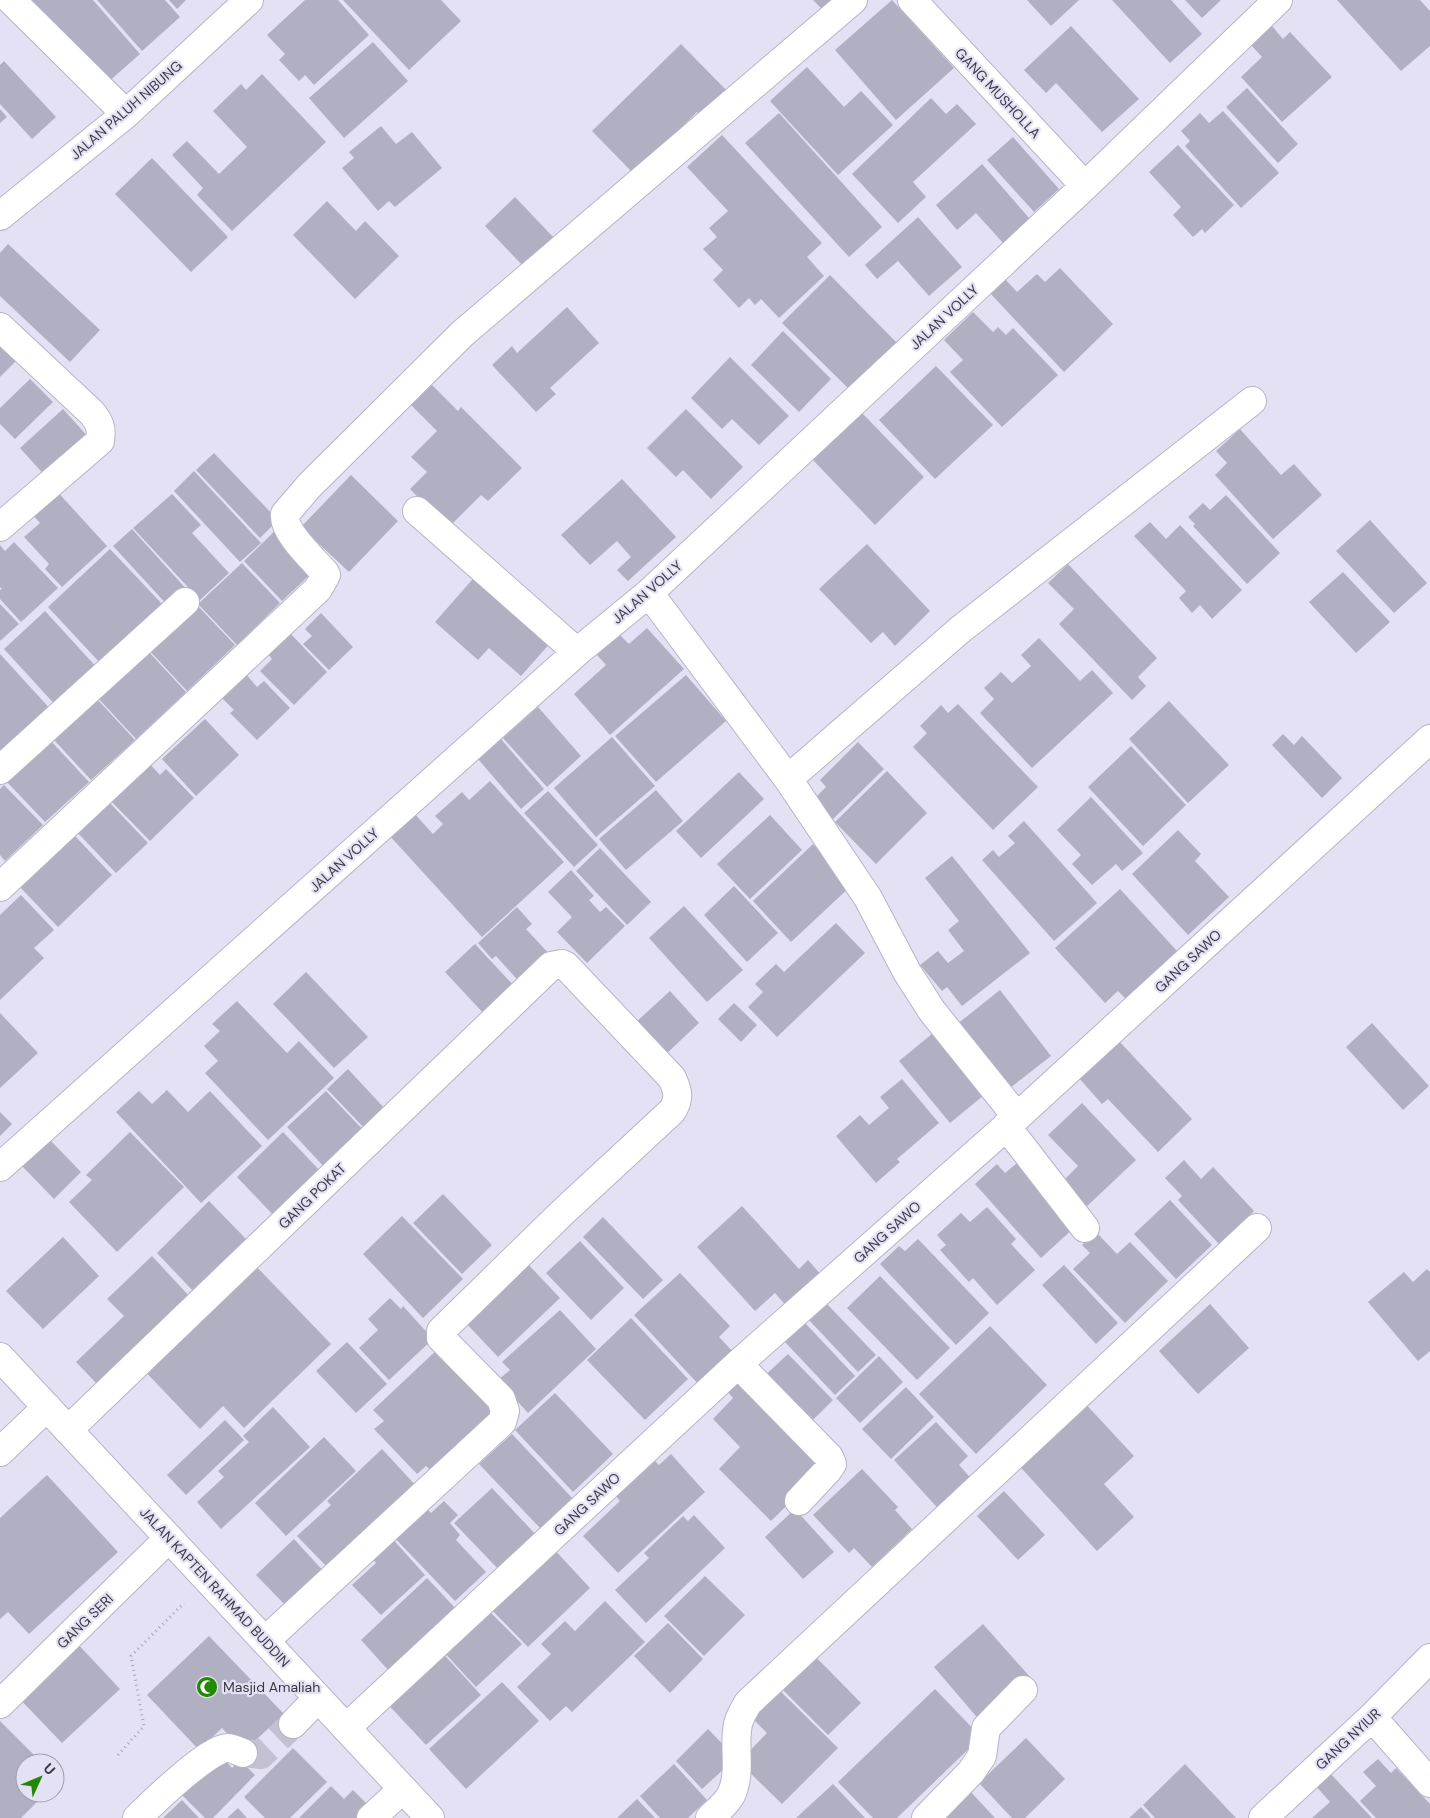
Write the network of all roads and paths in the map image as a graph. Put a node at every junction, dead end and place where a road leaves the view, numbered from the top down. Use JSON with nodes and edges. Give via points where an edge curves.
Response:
{"nodes":[{"id":1,"x":11,"y":0,"type":"edge"},
{"id":2,"x":249,"y":0,"type":"edge"},
{"id":3,"x":853,"y":0,"type":"edge"},
{"id":4,"x":912,"y":0,"type":"edge"},
{"id":5,"x":1278,"y":0,"type":"edge"},
{"id":6,"x":126,"y":114,"type":"junction"},
{"id":7,"x":1085,"y":186,"type":"junction"},
{"id":8,"x":0,"y":216,"type":"edge"},
{"id":9,"x":0,"y":327,"type":"edge"},
{"id":10,"x":1252,"y":401,"type":"dead end"},
{"id":11,"x":417,"y":510,"type":"dead end"},
{"id":12,"x":0,"y":527,"type":"edge"},
{"id":13,"x":649,"y":593,"type":"junction"},
{"id":14,"x":185,"y":602,"type":"dead end"},
{"id":15,"x":577,"y":652,"type":"junction"},
{"id":16,"x":1430,"y":738,"type":"edge"},
{"id":17,"x":0,"y":770,"type":"edge"},
{"id":18,"x":788,"y":778,"type":"junction"},
{"id":19,"x":0,"y":888,"type":"edge"},
{"id":20,"x":1011,"y":1122,"type":"junction"},
{"id":21,"x":0,"y":1167,"type":"edge"},
{"id":22,"x":1085,"y":1228,"type":"dead end"},
{"id":23,"x":1257,"y":1228,"type":"dead end"},
{"id":24,"x":0,"y":1357,"type":"edge"},
{"id":25,"x":738,"y":1364,"type":"junction"},
{"id":26,"x":47,"y":1407,"type":"junction"},
{"id":27,"x":68,"y":1430,"type":"junction"},
{"id":28,"x":0,"y":1452,"type":"edge"},
{"id":29,"x":799,"y":1501,"type":"dead end"},
{"id":30,"x":169,"y":1538,"type":"junction"},
{"id":31,"x":208,"y":1580,"type":"junction"},
{"id":32,"x":265,"y":1640,"type":"junction"},
{"id":33,"x":1430,"y":1658,"type":"edge"},
{"id":34,"x":1023,"y":1690,"type":"dead end"},
{"id":35,"x":318,"y":1698,"type":"junction"},
{"id":36,"x":0,"y":1704,"type":"edge"},
{"id":37,"x":1372,"y":1717,"type":"junction"},
{"id":38,"x":293,"y":1724,"type":"tunnel mouth"},
{"id":39,"x":346,"y":1728,"type":"junction"},
{"id":40,"x":243,"y":1753,"type":"tunnel mouth"},
{"id":41,"x":118,"y":1755,"type":"dead end"},
{"id":42,"x":1430,"y":1783,"type":"edge"},
{"id":43,"x":403,"y":1789,"type":"junction"},
{"id":44,"x":137,"y":1818,"type":"edge"},
{"id":45,"x":371,"y":1818,"type":"edge"},
{"id":46,"x":430,"y":1818,"type":"edge"},
{"id":47,"x":710,"y":1818,"type":"edge"},
{"id":48,"x":926,"y":1818,"type":"edge"},
{"id":49,"x":1263,"y":1818,"type":"edge"}],
"edges":[{"from":1,"to":6,"type":"street"},
{"from":2,"to":6,"type":"street","name":"JALAN PALUH NIBUNG"},
{"from":3,"to":19,"type":"street","via":[[462,334],[309,486],[284,519],[293,536],[326,575],[318,589]]},
{"from":4,"to":7,"type":"street","name":"GANG MUSHOLLA"},
{"from":5,"to":7,"type":"street","name":"JALAN VOLLY"},
{"from":6,"to":8,"type":"street","name":"JALAN PALUH NIBUNG"},
{"from":7,"to":13,"type":"street","name":"JALAN VOLLY"},
{"from":9,"to":12,"type":"street","via":[[100,422],[102,431],[100,441]]},
{"from":10,"to":18,"type":"street","via":[[961,629]]},
{"from":11,"to":15,"type":"street"},
{"from":13,"to":15,"type":"street","name":"JALAN VOLLY"},
{"from":13,"to":18,"type":"street"},
{"from":14,"to":17,"type":"street"},
{"from":15,"to":21,"type":"street","name":"JALAN VOLLY"},
{"from":16,"to":20,"type":"street","name":"GANG SAWO"},
{"from":18,"to":20,"type":"street","via":[[868,898],[932,1011]]},
{"from":20,"to":22,"type":"street"},
{"from":20,"to":25,"type":"street","name":"GANG SAWO"},
{"from":23,"to":47,"type":"street","via":[[748,1703],[738,1726],[736,1779],[726,1802]]},
{"from":24,"to":26,"type":"street","name":"JALAN KAPTEN RAHMAD BUDDIN"},
{"from":25,"to":29,"type":"street","via":[[829,1457],[832,1464]]},
{"from":25,"to":39,"type":"street","name":"GANG SAWO"},
{"from":26,"to":27,"type":"street","name":"JALAN KAPTEN RAHMAD BUDDIN"},
{"from":26,"to":28,"type":"street"},
{"from":27,"to":30,"type":"street","name":"JALAN KAPTEN RAHMAD BUDDIN"},
{"from":27,"to":32,"type":"street","name":"GANG POKAT","via":[[546,970],[557,964],[566,966],[672,1078],[678,1090],[672,1111],[564,1210],[441,1331],[441,1338],[500,1399],[505,1411],[502,1422]]},
{"from":30,"to":31,"type":"street","name":"JALAN KAPTEN RAHMAD BUDDIN"},
{"from":30,"to":36,"type":"street","name":"GANG SERI"},
{"from":31,"to":32,"type":"street","name":"JALAN KAPTEN RAHMAD BUDDIN"},
{"from":31,"to":41,"type":"path","via":[[131,1656],[144,1726]]},
{"from":32,"to":35,"type":"street","name":"JALAN KAPTEN RAHMAD BUDDIN"},
{"from":33,"to":37,"type":"street","name":"GANG NYIUR"},
{"from":34,"to":48,"type":"street","via":[[986,1728],[982,1756],[971,1772]]},
{"from":35,"to":38,"type":"street"},
{"from":35,"to":39,"type":"street","name":"JALAN KAPTEN RAHMAD BUDDIN"},
{"from":37,"to":42,"type":"street"},
{"from":37,"to":49,"type":"street","name":"GANG NYIUR"},
{"from":39,"to":43,"type":"street","name":"JALAN KAPTEN RAHMAD BUDDIN"},
{"from":40,"to":44,"type":"street","via":[[228,1748],[215,1751]]},
{"from":43,"to":45,"type":"street"},
{"from":43,"to":46,"type":"street","name":"JALAN KAPTEN RAHMAD BUDDIN"}]}
